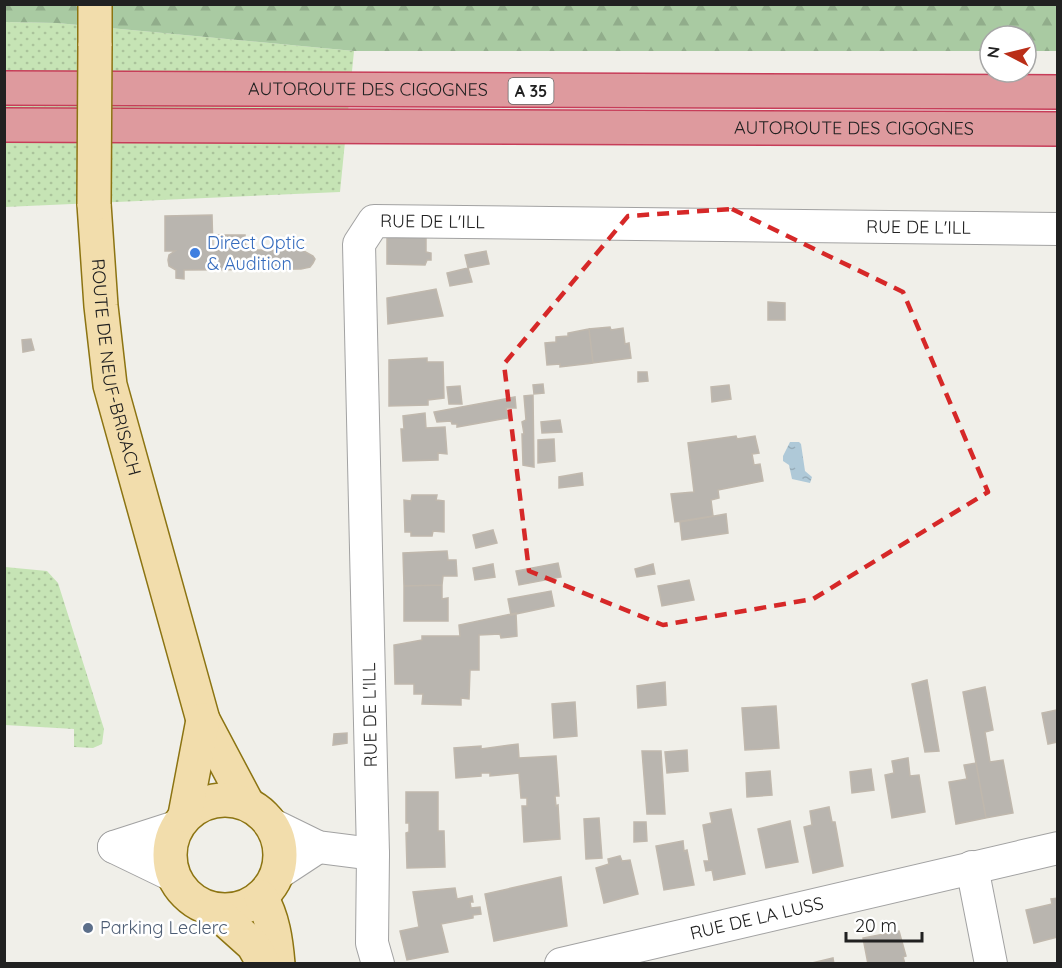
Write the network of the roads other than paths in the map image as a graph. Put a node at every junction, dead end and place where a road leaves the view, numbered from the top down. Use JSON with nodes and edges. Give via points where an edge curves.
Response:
{"nodes":[{"id":1,"x":95,"y":4,"type":"edge"},
{"id":2,"x":4,"y":88,"type":"edge"},
{"id":3,"x":1058,"y":92,"type":"edge"},
{"id":4,"x":4,"y":125,"type":"edge"},
{"id":5,"x":1058,"y":129,"type":"edge"},
{"id":6,"x":1058,"y":229,"type":"edge"},
{"id":7,"x":203,"y":720,"type":"junction"},
{"id":8,"x":259,"y":814,"type":"junction"},
{"id":9,"x":181,"y":821,"type":"junction"},
{"id":10,"x":318,"y":847,"type":"junction"},
{"id":11,"x":1058,"y":848,"type":"edge"},
{"id":12,"x":373,"y":854,"type":"junction"},
{"id":13,"x":972,"y":867,"type":"junction"},
{"id":14,"x":172,"y":875,"type":"junction"},
{"id":15,"x":269,"y":885,"type":"junction"},
{"id":16,"x":214,"y":910,"type":"junction"},
{"id":17,"x":264,"y":963,"type":"edge"},
{"id":18,"x":278,"y":963,"type":"edge"},
{"id":19,"x":378,"y":963,"type":"edge"},
{"id":20,"x":561,"y":963,"type":"edge"},
{"id":21,"x":992,"y":963,"type":"edge"}],
"edges":[{"from":1,"to":7,"type":"main road","name":"ROUTE DE NEUF-BRISACH","bridge":true,"via":[[94,204],[110,385]]},
{"from":2,"to":3,"type":"highway","name":"AUTOROUTE DES CIGOGNES","number":"A 35"},
{"from":4,"to":5,"type":"highway","name":"AUTOROUTE DES CIGOGNES","number":"A 35"},
{"from":6,"to":12,"type":"street","name":"RUE DE L'ILL","via":[[374,221],[359,244]]},
{"from":7,"to":8,"type":"main road","name":"ROUTE DE NEUF-BRISACH"},
{"from":7,"to":9,"type":"main road","name":"ROUTE DE NEUF-BRISACH"},
{"from":8,"to":9,"type":"main road","via":[[214,800]]},
{"from":8,"to":10,"type":"street"},
{"from":8,"to":15,"type":"main road","via":[[280,849]]},
{"from":9,"to":14,"type":"main road","via":[[169,850]]},
{"from":9,"to":14,"type":"street","via":[[114,847]]},
{"from":10,"to":12,"type":"street"},
{"from":10,"to":15,"type":"street"},
{"from":11,"to":13,"type":"street","name":"RUE DE LA LUSS"},
{"from":12,"to":19,"type":"street","name":"RUE DE L'ILL","via":[[372,943]]},
{"from":13,"to":20,"type":"street","name":"RUE DE LA LUSS"},
{"from":13,"to":21,"type":"street"},
{"from":14,"to":16,"type":"main road","via":[[189,898]]},
{"from":15,"to":16,"type":"main road","via":[[239,909]]},
{"from":15,"to":18,"type":"main road","via":[[268,909]]},
{"from":16,"to":17,"type":"main road","via":[[253,945]]}]}
